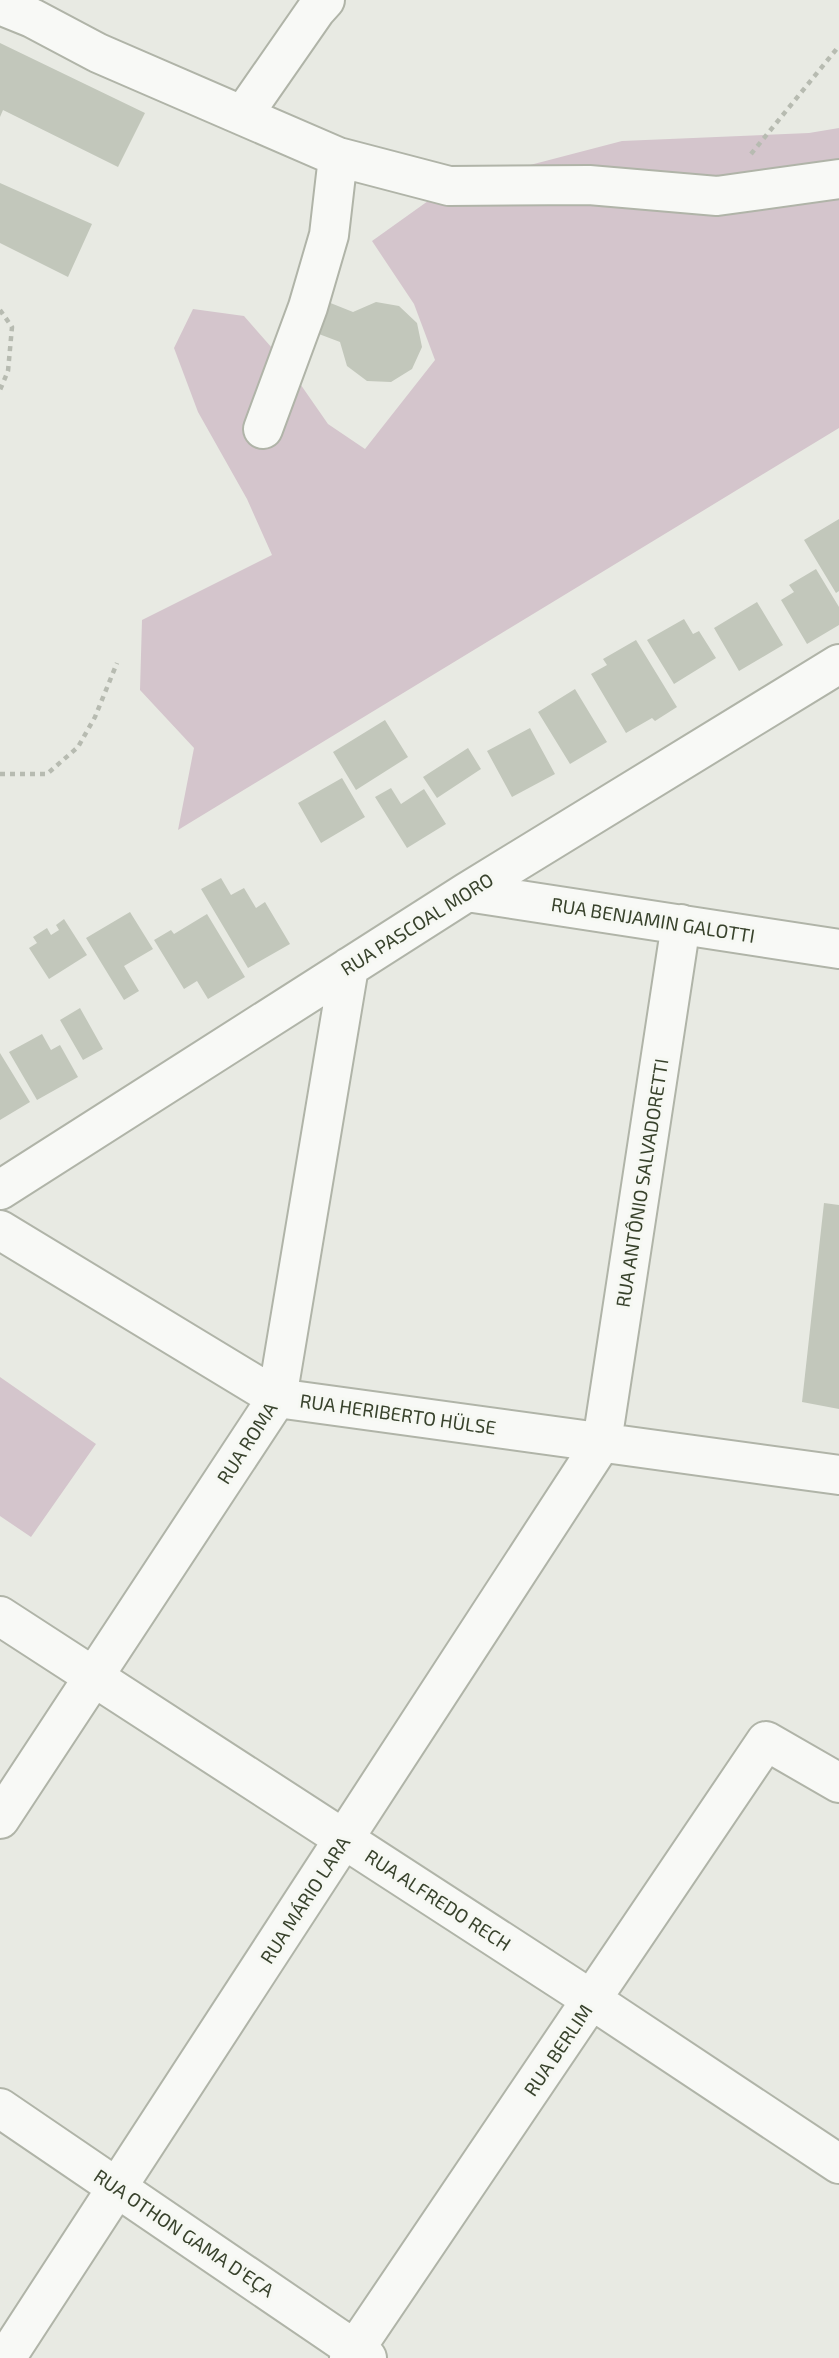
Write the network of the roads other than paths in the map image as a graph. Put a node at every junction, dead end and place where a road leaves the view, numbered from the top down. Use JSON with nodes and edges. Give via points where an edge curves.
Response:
{"nodes":[{"id":1,"x":325,"y":0,"type":"edge"},
{"id":2,"x":0,"y":5,"type":"edge"},
{"id":3,"x":243,"y":115,"type":"junction"},
{"id":4,"x":338,"y":157,"type":"junction"},
{"id":5,"x":839,"y":179,"type":"edge"},
{"id":6,"x":263,"y":429,"type":"dead end"},
{"id":7,"x":839,"y":664,"type":"edge"},
{"id":8,"x":467,"y":892,"type":"junction"},
{"id":9,"x":681,"y":924,"type":"junction"},
{"id":10,"x":839,"y":949,"type":"edge"},
{"id":11,"x":349,"y":967,"type":"junction"},
{"id":12,"x":0,"y":1190,"type":"edge"},
{"id":13,"x":0,"y":1230,"type":"edge"},
{"id":14,"x":277,"y":1398,"type":"junction"},
{"id":15,"x":602,"y":1442,"type":"junction"},
{"id":16,"x":839,"y":1475,"type":"edge"},
{"id":17,"x":0,"y":1616,"type":"edge"},
{"id":18,"x":94,"y":1677,"type":"junction"},
{"id":19,"x":839,"y":1783,"type":"edge"},
{"id":20,"x":0,"y":1819,"type":"edge"},
{"id":21,"x":344,"y":1839,"type":"junction"},
{"id":22,"x":592,"y":2000,"type":"junction"},
{"id":23,"x":0,"y":2108,"type":"edge"},
{"id":24,"x":839,"y":2164,"type":"edge"},
{"id":25,"x":117,"y":2188,"type":"junction"},
{"id":26,"x":357,"y":2355,"type":"edge"},
{"id":27,"x":6,"y":2358,"type":"edge"}],
"edges":[{"from":1,"to":3,"type":"street"},
{"from":2,"to":3,"type":"street"},
{"from":3,"to":4,"type":"street"},
{"from":4,"to":5,"type":"street","via":[[449,186],[589,185],[717,196]]},
{"from":4,"to":6,"type":"street","via":[[329,235]]},
{"from":7,"to":8,"type":"street","name":"RUA PASCOAL MORO"},
{"from":8,"to":9,"type":"street","name":"RUA BENJAMIN GALOTTI"},
{"from":8,"to":11,"type":"street","name":"RUA PASCOAL MORO"},
{"from":9,"to":10,"type":"street","name":"RUA BENJAMIN GALOTTI"},
{"from":9,"to":15,"type":"street","name":"RUA ANTÔNIO SALVADORETTI"},
{"from":11,"to":12,"type":"street","name":"RUA PASCOAL MORO"},
{"from":11,"to":14,"type":"street","name":"RUA ROMA"},
{"from":13,"to":14,"type":"street","name":"RUA HERIBERTO HÜLSE"},
{"from":14,"to":15,"type":"street","name":"RUA HERIBERTO HÜLSE"},
{"from":14,"to":18,"type":"street","name":"RUA ROMA"},
{"from":15,"to":16,"type":"street","name":"RUA HERIBERTO HÜLSE"},
{"from":15,"to":21,"type":"street","name":"RUA MÁRIO LARA"},
{"from":17,"to":18,"type":"street","name":"RUA ALFREDO RECH"},
{"from":18,"to":20,"type":"street","name":"RUA ROMA"},
{"from":18,"to":21,"type":"street","name":"RUA ALFREDO RECH"},
{"from":19,"to":22,"type":"street","name":"RUA BERLIM","via":[[766,1741]]},
{"from":21,"to":22,"type":"street","name":"RUA ALFREDO RECH"},
{"from":21,"to":25,"type":"street","name":"RUA MÁRIO LARA"},
{"from":22,"to":24,"type":"street","name":"RUA ALFREDO RECH"},
{"from":22,"to":26,"type":"street","name":"RUA BERLIM"},
{"from":23,"to":25,"type":"street","name":"RUA OTHON GAMA D'EÇA"},
{"from":25,"to":26,"type":"street","name":"RUA OTHON GAMA D'EÇA"},
{"from":25,"to":27,"type":"street","name":"RUA MÁRIO LARA"}]}
